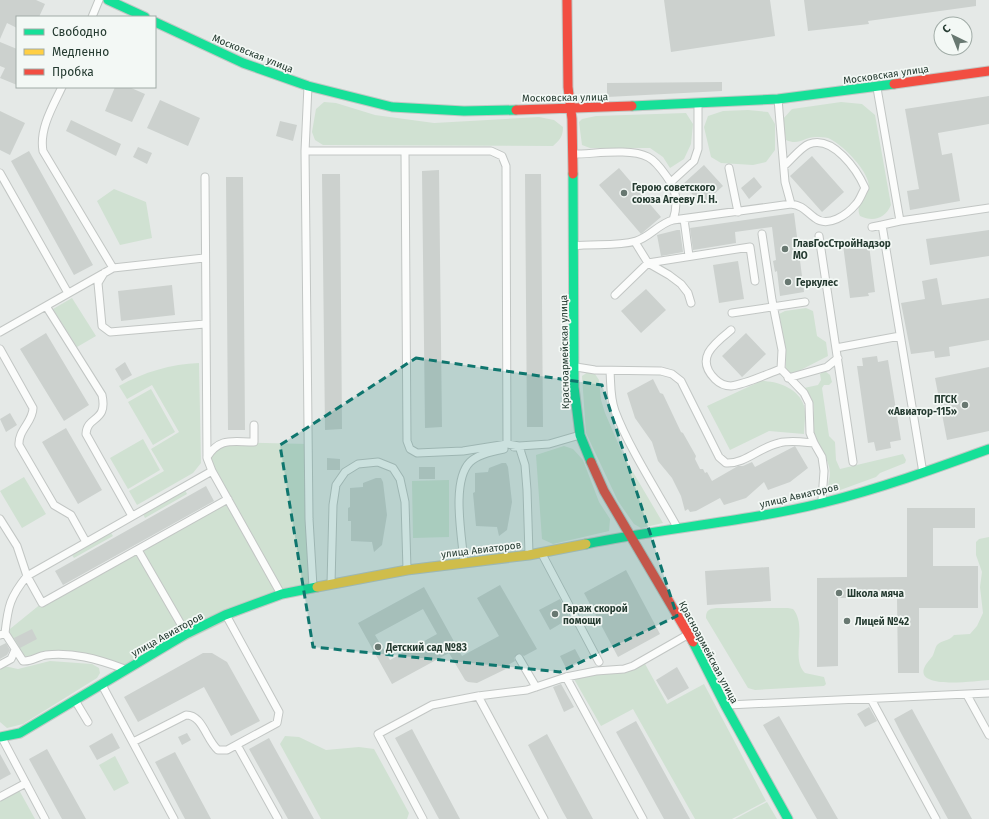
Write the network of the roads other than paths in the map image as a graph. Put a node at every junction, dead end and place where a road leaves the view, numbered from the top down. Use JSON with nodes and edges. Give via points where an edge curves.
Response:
{"nodes":[{"id":1,"x":100,"y":0,"type":"edge"},
{"id":2,"x":108,"y":0,"type":"edge"},
{"id":3,"x":567,"y":0,"type":"edge"},
{"id":4,"x":92,"y":16,"type":"edge"},
{"id":5,"x":143,"y":16,"type":"edge"},
{"id":6,"x":156,"y":22,"type":"edge"},
{"id":7,"x":989,"y":71,"type":"edge"},
{"id":8,"x":308,"y":86,"type":"junction"},
{"id":9,"x":877,"y":87,"type":"junction"},
{"id":10,"x":62,"y":88,"type":"edge"},
{"id":11,"x":778,"y":99,"type":"junction"},
{"id":12,"x":698,"y":102,"type":"junction"},
{"id":13,"x":569,"y":108,"type":"junction"},
{"id":14,"x":305,"y":151,"type":"junction"},
{"id":15,"x":405,"y":152,"type":"junction"},
{"id":16,"x":573,"y":154,"type":"junction"},
{"id":17,"x":784,"y":166,"type":"junction"},
{"id":18,"x":729,"y":168,"type":"dead end"},
{"id":19,"x":0,"y":173,"type":"edge"},
{"id":20,"x":205,"y":177,"type":"dead end"},
{"id":21,"x":671,"y":182,"type":"junction"},
{"id":22,"x":791,"y":204,"type":"junction"},
{"id":23,"x":989,"y":208,"type":"edge"},
{"id":24,"x":738,"y":212,"type":"junction"},
{"id":25,"x":684,"y":219,"type":"junction"},
{"id":26,"x":673,"y":220,"type":"junction"},
{"id":27,"x":900,"y":221,"type":"junction"},
{"id":28,"x":882,"y":225,"type":"junction"},
{"id":29,"x":872,"y":227,"type":"dead end"},
{"id":30,"x":762,"y":234,"type":"dead end"},
{"id":31,"x":819,"y":236,"type":"dead end"},
{"id":32,"x":635,"y":242,"type":"junction"},
{"id":33,"x":573,"y":246,"type":"junction"},
{"id":34,"x":689,"y":256,"type":"junction"},
{"id":35,"x":204,"y":258,"type":"junction"},
{"id":36,"x":648,"y":263,"type":"junction"},
{"id":37,"x":113,"y":268,"type":"junction"},
{"id":38,"x":104,"y":273,"type":"junction"},
{"id":39,"x":755,"y":281,"type":"dead end"},
{"id":40,"x":68,"y":293,"type":"junction"},
{"id":41,"x":615,"y":295,"type":"dead end"},
{"id":42,"x":805,"y":302,"type":"dead end"},
{"id":43,"x":691,"y":303,"type":"dead end"},
{"id":44,"x":46,"y":306,"type":"junction"},
{"id":45,"x":773,"y":307,"type":"junction"},
{"id":46,"x":732,"y":313,"type":"dead end"},
{"id":47,"x":205,"y":324,"type":"junction"},
{"id":48,"x":731,"y":330,"type":"dead end"},
{"id":49,"x":0,"y":332,"type":"edge"},
{"id":50,"x":900,"y":336,"type":"junction"},
{"id":51,"x":836,"y":348,"type":"junction"},
{"id":52,"x":0,"y":349,"type":"edge"},
{"id":53,"x":838,"y":358,"type":"junction"},
{"id":54,"x":573,"y":366,"type":"junction"},
{"id":55,"x":781,"y":369,"type":"junction"},
{"id":56,"x":610,"y":371,"type":"junction"},
{"id":57,"x":788,"y":378,"type":"junction"},
{"id":58,"x":254,"y":425,"type":"dead end"},
{"id":59,"x":580,"y":435,"type":"junction"},
{"id":60,"x":814,"y":443,"type":"junction"},
{"id":61,"x":507,"y":444,"type":"junction"},
{"id":62,"x":519,"y":446,"type":"junction"},
{"id":63,"x":989,"y":449,"type":"edge"},
{"id":64,"x":207,"y":458,"type":"junction"},
{"id":65,"x":853,"y":462,"type":"dead end"},
{"id":66,"x":212,"y":471,"type":"junction"},
{"id":67,"x":923,"y":473,"type":"junction"},
{"id":68,"x":232,"y":502,"type":"junction"},
{"id":69,"x":822,"y":503,"type":"junction"},
{"id":70,"x":132,"y":516,"type":"junction"},
{"id":71,"x":0,"y":519,"type":"edge"},
{"id":72,"x":678,"y":529,"type":"junction"},
{"id":73,"x":631,"y":535,"type":"junction"},
{"id":74,"x":86,"y":542,"type":"junction"},
{"id":75,"x":138,"y":550,"type":"junction"},
{"id":76,"x":541,"y":552,"type":"junction"},
{"id":77,"x":529,"y":555,"type":"junction"},
{"id":78,"x":464,"y":562,"type":"junction"},
{"id":79,"x":407,"y":570,"type":"junction"},
{"id":80,"x":27,"y":576,"type":"junction"},
{"id":81,"x":331,"y":584,"type":"junction"},
{"id":82,"x":313,"y":588,"type":"junction"},
{"id":83,"x":282,"y":594,"type":"junction"},
{"id":84,"x":225,"y":615,"type":"junction"},
{"id":85,"x":2,"y":634,"type":"edge"},
{"id":86,"x":186,"y":634,"type":"junction"},
{"id":87,"x":689,"y":634,"type":"junction"},
{"id":88,"x":15,"y":650,"type":"junction"},
{"id":89,"x":519,"y":658,"type":"dead end"},
{"id":90,"x":599,"y":662,"type":"dead end"},
{"id":91,"x":0,"y":665,"type":"edge"},
{"id":92,"x":126,"y":670,"type":"junction"},
{"id":93,"x":566,"y":677,"type":"junction"},
{"id":94,"x":102,"y":684,"type":"junction"},
{"id":95,"x":536,"y":687,"type":"junction"},
{"id":96,"x":989,"y":693,"type":"edge"},
{"id":97,"x":967,"y":695,"type":"junction"},
{"id":98,"x":478,"y":696,"type":"junction"},
{"id":99,"x":871,"y":699,"type":"junction"},
{"id":100,"x":75,"y":700,"type":"junction"},
{"id":101,"x":725,"y":705,"type":"junction"},
{"id":102,"x":88,"y":722,"type":"dead end"},
{"id":103,"x":989,"y":735,"type":"edge"},
{"id":104,"x":0,"y":737,"type":"edge"},
{"id":105,"x":133,"y":742,"type":"junction"},
{"id":106,"x":237,"y":744,"type":"junction"},
{"id":107,"x":26,"y":783,"type":"junction"},
{"id":108,"x":0,"y":797,"type":"edge"},
{"id":109,"x":46,"y":819,"type":"edge"},
{"id":110,"x":174,"y":819,"type":"edge"},
{"id":111,"x":278,"y":819,"type":"edge"},
{"id":112,"x":423,"y":819,"type":"edge"},
{"id":113,"x":544,"y":819,"type":"edge"},
{"id":114,"x":643,"y":819,"type":"edge"},
{"id":115,"x":788,"y":819,"type":"edge"},
{"id":116,"x":936,"y":819,"type":"edge"}],
"edges":[{"from":1,"to":4,"type":"lane"},
{"from":2,"to":5,"type":"street"},
{"from":3,"to":13,"type":"street","name":"Красноармейская улица"},
{"from":6,"to":8,"type":"street","name":"Московская улица","via":[[244,63]]},
{"from":7,"to":9,"type":"street","name":"Московская улица"},
{"from":8,"to":13,"type":"street","name":"Московская улица","via":[[392,107],[464,111]]},
{"from":8,"to":14,"type":"lane"},
{"from":9,"to":11,"type":"street","name":"Московская улица"},
{"from":9,"to":27,"type":"lane"},
{"from":10,"to":37,"type":"lane","via":[[46,123],[43,151]]},
{"from":11,"to":12,"type":"street","name":"Московская улица"},
{"from":11,"to":17,"type":"lane"},
{"from":12,"to":13,"type":"street","name":"Московская улица"},
{"from":12,"to":21,"type":"lane","via":[[698,149],[694,161]]},
{"from":13,"to":16,"type":"street","name":"Красноармейская улица","via":[[572,119]]},
{"from":14,"to":15,"type":"lane"},
{"from":14,"to":82,"type":"lane","via":[[309,518]]},
{"from":15,"to":61,"type":"lane","via":[[491,152],[502,156],[506,166]]},
{"from":15,"to":61,"type":"lane","via":[[407,441],[410,449],[417,453],[464,451]]},
{"from":16,"to":21,"type":"lane","via":[[619,153],[648,157],[659,166]]},
{"from":16,"to":33,"type":"street","name":"Красноармейская улица"},
{"from":17,"to":22,"type":"lane"},
{"from":17,"to":22,"type":"lane","via":[[809,144],[830,144],[858,172],[865,188],[857,204],[840,218],[824,222],[803,208]]},
{"from":18,"to":24,"type":"lane"},
{"from":19,"to":40,"type":"lane"},
{"from":20,"to":35,"type":"lane"},
{"from":21,"to":26,"type":"lane","via":[[677,210]]},
{"from":22,"to":24,"type":"lane"},
{"from":23,"to":27,"type":"lane"},
{"from":24,"to":25,"type":"lane"},
{"from":25,"to":26,"type":"lane"},
{"from":25,"to":34,"type":"lane"},
{"from":26,"to":32,"type":"lane"},
{"from":27,"to":28,"type":"lane"},
{"from":28,"to":29,"type":"lane"},
{"from":28,"to":50,"type":"lane"},
{"from":30,"to":45,"type":"lane"},
{"from":31,"to":51,"type":"lane"},
{"from":32,"to":33,"type":"lane"},
{"from":32,"to":36,"type":"lane"},
{"from":33,"to":54,"type":"street","name":"Красноармейская улица"},
{"from":34,"to":36,"type":"lane"},
{"from":34,"to":39,"type":"lane","via":[[750,247]]},
{"from":35,"to":37,"type":"lane"},
{"from":35,"to":47,"type":"lane"},
{"from":36,"to":41,"type":"lane"},
{"from":36,"to":43,"type":"lane","via":[[681,284],[688,293]]},
{"from":37,"to":38,"type":"lane"},
{"from":38,"to":40,"type":"lane"},
{"from":38,"to":47,"type":"lane","via":[[98,283],[102,326],[105,330],[110,332]]},
{"from":40,"to":44,"type":"lane"},
{"from":42,"to":45,"type":"lane"},
{"from":44,"to":49,"type":"lane"},
{"from":44,"to":70,"type":"lane","via":[[102,395],[105,406],[103,412],[88,426],[86,434]]},
{"from":45,"to":46,"type":"lane"},
{"from":45,"to":55,"type":"lane","via":[[782,350]]},
{"from":47,"to":64,"type":"lane"},
{"from":48,"to":55,"type":"lane","via":[[707,355],[706,363],[714,378],[722,384],[731,386]]},
{"from":50,"to":51,"type":"lane"},
{"from":50,"to":67,"type":"lane"},
{"from":51,"to":53,"type":"lane"},
{"from":52,"to":74,"type":"lane","via":[[33,408],[33,415],[18,439],[19,445],[54,505],[71,515]]},
{"from":53,"to":57,"type":"lane","via":[[827,367]]},
{"from":53,"to":65,"type":"lane"},
{"from":54,"to":56,"type":"lane"},
{"from":54,"to":59,"type":"street","name":"Красноармейская улица"},
{"from":55,"to":57,"type":"lane"},
{"from":56,"to":60,"type":"lane","via":[[661,371],[672,374],[681,381],[720,457],[726,463],[734,464],[777,443]]},
{"from":56,"to":72,"type":"lane","via":[[615,410]]},
{"from":57,"to":60,"type":"lane","via":[[804,393],[809,403],[810,432]]},
{"from":58,"to":64,"type":"lane","via":[[254,442],[222,442],[213,448]]},
{"from":59,"to":62,"type":"lane","via":[[549,444]]},
{"from":59,"to":73,"type":"street","name":"Красноармейская улица","via":[[604,491]]},
{"from":60,"to":69,"type":"lane","via":[[822,457],[824,472]]},
{"from":61,"to":62,"type":"lane"},
{"from":62,"to":77,"type":"lane","via":[[525,465]]},
{"from":62,"to":78,"type":"lane","via":[[481,455],[470,462],[464,471],[459,499]]},
{"from":63,"to":67,"type":"street","name":"улица Авиаторов"},
{"from":64,"to":66,"type":"lane"},
{"from":66,"to":68,"type":"lane"},
{"from":66,"to":70,"type":"lane"},
{"from":67,"to":69,"type":"street","name":"улица Авиаторов"},
{"from":68,"to":75,"type":"lane"},
{"from":68,"to":83,"type":"lane"},
{"from":69,"to":72,"type":"street","name":"улица Авиаторов"},
{"from":70,"to":74,"type":"lane"},
{"from":71,"to":80,"type":"lane","via":[[17,546]]},
{"from":72,"to":73,"type":"street","name":"улица Авиаторов"},
{"from":73,"to":76,"type":"street","name":"улица Авиаторов"},
{"from":73,"to":87,"type":"street","name":"Красноармейская улица"},
{"from":74,"to":80,"type":"lane"},
{"from":75,"to":80,"type":"lane","via":[[42,603]]},
{"from":75,"to":86,"type":"lane"},
{"from":76,"to":77,"type":"street","name":"улица Авиаторов"},
{"from":76,"to":90,"type":"lane"},
{"from":77,"to":78,"type":"street","name":"улица Авиаторов"},
{"from":78,"to":79,"type":"street","name":"улица Авиаторов"},
{"from":79,"to":81,"type":"street","name":"улица Авиаторов"},
{"from":79,"to":81,"type":"lane","via":[[405,502],[400,479],[393,468],[378,462],[358,464],[345,472],[336,485]]},
{"from":80,"to":85,"type":"lane","via":[[14,592]]},
{"from":81,"to":82,"type":"street","name":"улица Авиаторов"},
{"from":82,"to":83,"type":"street","name":"улица Авиаторов"},
{"from":83,"to":84,"type":"street","name":"улица Авиаторов"},
{"from":84,"to":86,"type":"street","name":"улица Авиаторов"},
{"from":84,"to":106,"type":"lane","via":[[279,712],[277,722]]},
{"from":85,"to":88,"type":"lane"},
{"from":86,"to":92,"type":"street","name":"улица Авиаторов"},
{"from":87,"to":93,"type":"lane","via":[[624,670],[596,671]]},
{"from":87,"to":101,"type":"street","name":"Красноармейская улица"},
{"from":88,"to":91,"type":"lane","via":[[11,659]]},
{"from":88,"to":92,"type":"lane","via":[[23,661],[45,655],[69,655],[93,658]]},
{"from":89,"to":95,"type":"lane"},
{"from":92,"to":94,"type":"street","name":"улица Авиаторов"},
{"from":93,"to":95,"type":"lane"},
{"from":93,"to":114,"type":"lane"},
{"from":94,"to":100,"type":"street","name":"улица Авиаторов"},
{"from":94,"to":105,"type":"lane"},
{"from":95,"to":98,"type":"lane"},
{"from":96,"to":97,"type":"lane"},
{"from":97,"to":99,"type":"lane"},
{"from":97,"to":103,"type":"lane"},
{"from":98,"to":112,"type":"lane","via":[[432,705],[378,734]]},
{"from":98,"to":113,"type":"lane"},
{"from":99,"to":101,"type":"lane"},
{"from":99,"to":116,"type":"lane"},
{"from":100,"to":102,"type":"lane"},
{"from":100,"to":104,"type":"street","name":"улица Авиаторов","via":[[20,733]]},
{"from":101,"to":115,"type":"street","name":"Красноармейская улица"},
{"from":104,"to":107,"type":"lane"},
{"from":105,"to":106,"type":"lane","via":[[186,715],[193,715],[218,750],[227,750]]},
{"from":105,"to":110,"type":"lane"},
{"from":106,"to":111,"type":"lane"},
{"from":107,"to":108,"type":"lane"},
{"from":107,"to":109,"type":"lane"}]}
